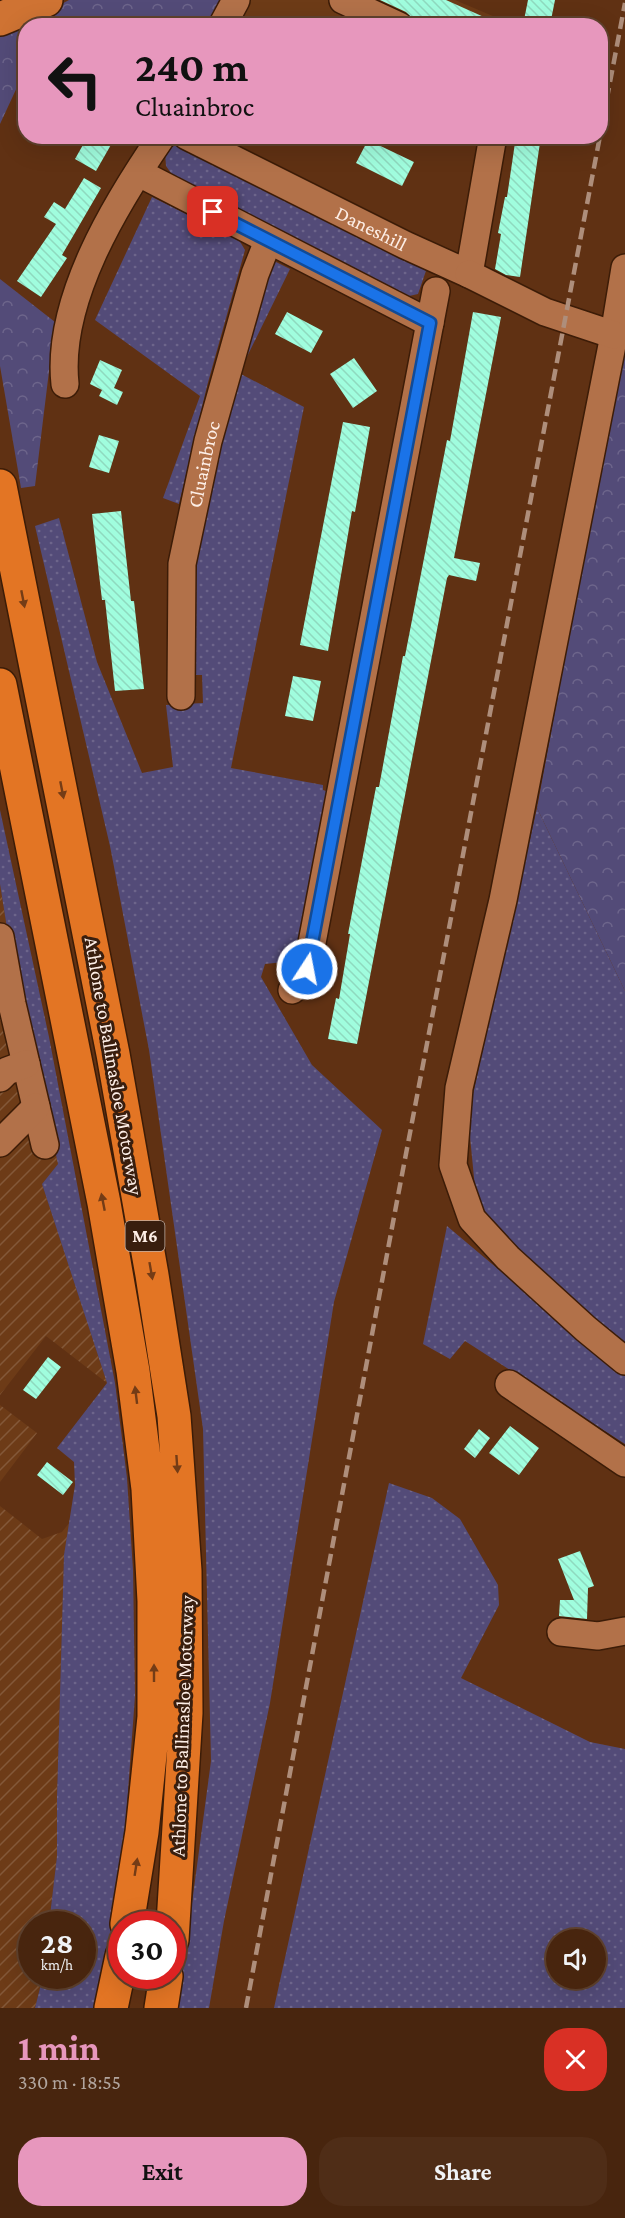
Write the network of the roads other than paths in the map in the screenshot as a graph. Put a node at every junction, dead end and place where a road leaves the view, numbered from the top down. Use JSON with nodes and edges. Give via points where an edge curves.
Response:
{"nodes":[{"id":1,"x":46,"y":0,"type":"edge"},
{"id":2,"x":236,"y":0,"type":"edge"},
{"id":3,"x":343,"y":0,"type":"edge"},
{"id":4,"x":226,"y":18,"type":"edge"},
{"id":5,"x":382,"y":18,"type":"edge"},
{"id":6,"x":0,"y":19,"type":"edge"},
{"id":7,"x":157,"y":144,"type":"edge"},
{"id":8,"x":203,"y":144,"type":"edge"},
{"id":9,"x":489,"y":144,"type":"edge"},
{"id":10,"x":139,"y":173,"type":"junction"},
{"id":11,"x":268,"y":241,"type":"junction"},
{"id":12,"x":625,"y":268,"type":"edge"},
{"id":13,"x":469,"y":274,"type":"junction"},
{"id":14,"x":436,"y":291,"type":"dead end"},
{"id":15,"x":430,"y":323,"type":"junction"},
{"id":16,"x":614,"y":335,"type":"junction"},
{"id":17,"x":65,"y":384,"type":"dead end"},
{"id":18,"x":0,"y":486,"type":"edge"},
{"id":19,"x":1,"y":696,"type":"edge"},
{"id":20,"x":181,"y":696,"type":"dead end"},
{"id":21,"x":0,"y":937,"type":"edge"},
{"id":22,"x":292,"y":990,"type":"dead end"},
{"id":23,"x":6,"y":1003,"type":"edge"},
{"id":24,"x":26,"y":1064,"type":"junction"},
{"id":25,"x":0,"y":1078,"type":"edge"},
{"id":26,"x":36,"y":1107,"type":"junction"},
{"id":27,"x":0,"y":1143,"type":"edge"},
{"id":28,"x":45,"y":1145,"type":"dead end"},
{"id":29,"x":625,"y":1361,"type":"edge"},
{"id":30,"x":509,"y":1384,"type":"dead end"},
{"id":31,"x":625,"y":1463,"type":"edge"},
{"id":32,"x":625,"y":1631,"type":"edge"},
{"id":33,"x":561,"y":1632,"type":"dead end"},
{"id":34,"x":129,"y":1911,"type":"edge"},
{"id":35,"x":174,"y":1911,"type":"edge"},
{"id":36,"x":115,"y":1989,"type":"edge"},
{"id":37,"x":164,"y":1989,"type":"edge"},
{"id":38,"x":111,"y":2008,"type":"edge"},
{"id":39,"x":161,"y":2008,"type":"edge"}],
"edges":[{"from":1,"to":6,"type":"main road"},
{"from":2,"to":4,"type":"street"},
{"from":3,"to":5,"type":"street"},
{"from":7,"to":10,"type":"street"},
{"from":8,"to":13,"type":"street","name":"Daneshill"},
{"from":9,"to":13,"type":"street","via":[[476,178]]},
{"from":10,"to":11,"type":"street"},
{"from":10,"to":17,"type":"street","via":[[87,267],[73,305],[65,342]]},
{"from":11,"to":15,"type":"street"},
{"from":11,"to":20,"type":"street","name":"Cluainbroc","via":[[208,441],[182,564]]},
{"from":12,"to":16,"type":"street"},
{"from":13,"to":16,"type":"street","name":"Daneshill","via":[[545,312]]},
{"from":14,"to":15,"type":"street"},
{"from":15,"to":22,"type":"street","via":[[307,969]]},
{"from":16,"to":29,"type":"street","via":[[503,900],[459,1088],[453,1165],[472,1219],[508,1258]]},
{"from":18,"to":35,"type":"highway","name":"Athlone to Ballinasloe Motorway","number":"M6","one_way":true,"via":[[113,1054],[174,1416],[185,1571],[186,1713]]},
{"from":34,"to":19,"type":"highway","name":"Athlone to Ballinasloe Motorway","number":"M6","one_way":true,"via":[[154,1717],[154,1601],[148,1489],[106,1214]]},
{"from":21,"to":23,"type":"street"},
{"from":23,"to":24,"type":"street"},
{"from":24,"to":25,"type":"street"},
{"from":24,"to":26,"type":"street"},
{"from":26,"to":27,"type":"street"},
{"from":26,"to":28,"type":"street"},
{"from":30,"to":31,"type":"street"},
{"from":32,"to":33,"type":"street","via":[[598,1636]]},
{"from":36,"to":38,"type":"highway"},
{"from":37,"to":39,"type":"highway"}]}
